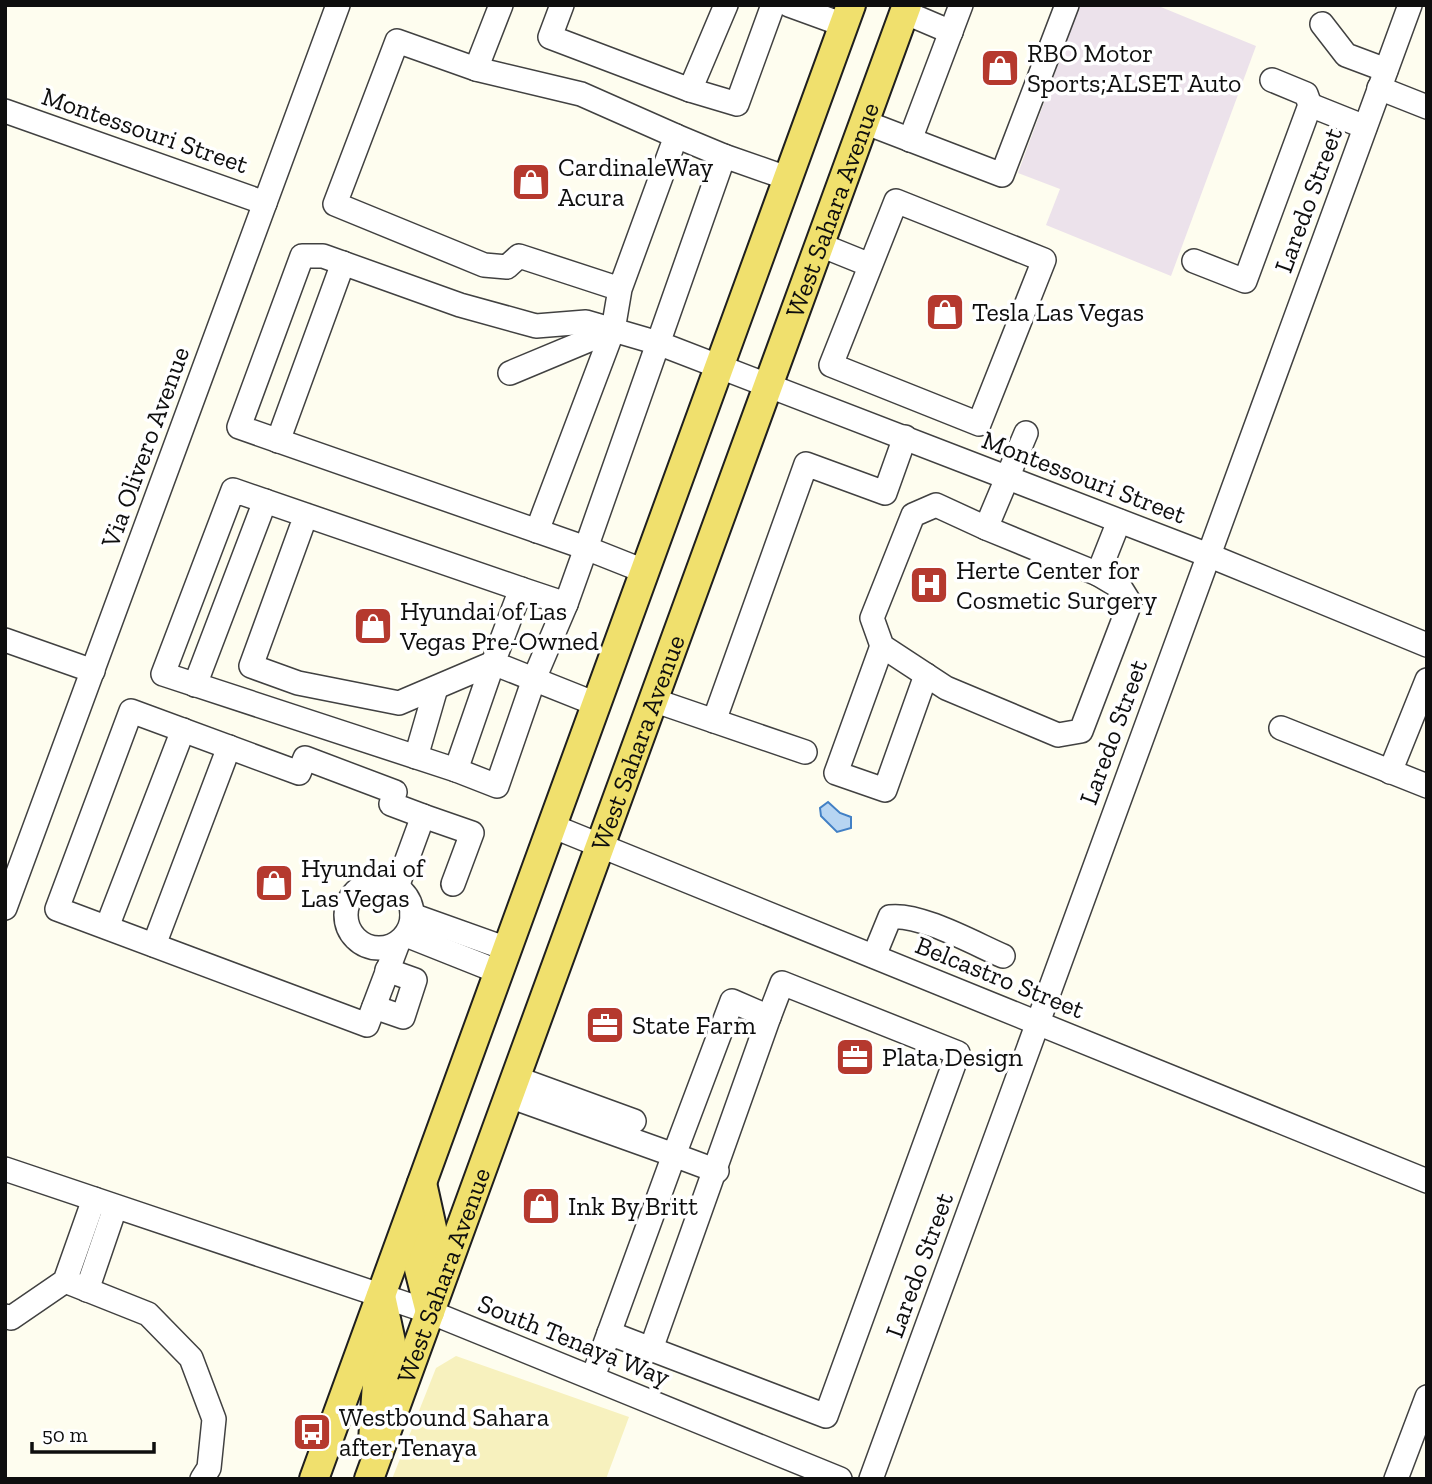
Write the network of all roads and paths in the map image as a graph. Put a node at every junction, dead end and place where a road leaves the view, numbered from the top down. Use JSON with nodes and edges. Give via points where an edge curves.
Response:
{"nodes":[{"id":1,"x":338,"y":5,"type":"edge"},
{"id":2,"x":501,"y":5,"type":"edge"},
{"id":3,"x":562,"y":5,"type":"edge"},
{"id":4,"x":726,"y":5,"type":"edge"},
{"id":5,"x":773,"y":5,"type":"edge"},
{"id":6,"x":789,"y":5,"type":"edge"},
{"id":7,"x":961,"y":5,"type":"edge"},
{"id":8,"x":1067,"y":5,"type":"edge"},
{"id":9,"x":1410,"y":5,"type":"edge"},
{"id":10,"x":905,"y":8,"type":"edge"},
{"id":11,"x":848,"y":15,"type":"edge"},
{"id":12,"x":1322,"y":24,"type":"dead end"},
{"id":13,"x":951,"y":32,"type":"junction"},
{"id":14,"x":476,"y":69,"type":"junction"},
{"id":15,"x":1383,"y":79,"type":"junction"},
{"id":16,"x":1272,"y":80,"type":"dead end"},
{"id":17,"x":690,"y":90,"type":"junction"},
{"id":18,"x":1310,"y":105,"type":"junction"},
{"id":19,"x":1427,"y":107,"type":"edge"},
{"id":20,"x":5,"y":111,"type":"edge"},
{"id":21,"x":864,"y":122,"type":"junction"},
{"id":22,"x":1365,"y":127,"type":"junction"},
{"id":23,"x":676,"y":136,"type":"junction"},
{"id":24,"x":910,"y":140,"type":"junction"},
{"id":25,"x":724,"y":156,"type":"junction"},
{"id":26,"x":787,"y":178,"type":"junction"},
{"id":27,"x":265,"y":203,"type":"junction"},
{"id":28,"x":818,"y":244,"type":"junction"},
{"id":29,"x":1194,"y":261,"type":"dead end"},
{"id":30,"x":343,"y":264,"type":"junction"},
{"id":31,"x":870,"y":265,"type":"junction"},
{"id":32,"x":620,"y":289,"type":"junction"},
{"id":33,"x":613,"y":330,"type":"junction"},
{"id":34,"x":658,"y":343,"type":"junction"},
{"id":35,"x":719,"y":365,"type":"junction"},
{"id":36,"x":510,"y":373,"type":"dead end"},
{"id":37,"x":768,"y":383,"type":"junction"},
{"id":38,"x":958,"y":415,"type":"junction"},
{"id":39,"x":1026,"y":433,"type":"dead end"},
{"id":40,"x":905,"y":437,"type":"junction"},
{"id":41,"x":278,"y":441,"type":"junction"},
{"id":42,"x":946,"y":453,"type":"junction"},
{"id":43,"x":1008,"y":477,"type":"junction"},
{"id":44,"x":265,"y":501,"type":"junction"},
{"id":45,"x":306,"y":515,"type":"junction"},
{"id":46,"x":1119,"y":521,"type":"junction"},
{"id":47,"x":986,"y":528,"type":"junction"},
{"id":48,"x":537,"y":531,"type":"junction"},
{"id":49,"x":586,"y":548,"type":"junction"},
{"id":50,"x":1208,"y":555,"type":"junction"},
{"id":51,"x":644,"y":571,"type":"junction"},
{"id":52,"x":1098,"y":574,"type":"junction"},
{"id":53,"x":521,"y":589,"type":"junction"},
{"id":54,"x":566,"y":604,"type":"junction"},
{"id":55,"x":5,"y":640,"type":"edge"},
{"id":56,"x":1427,"y":645,"type":"edge"},
{"id":57,"x":882,"y":646,"type":"junction"},
{"id":58,"x":493,"y":663,"type":"junction"},
{"id":59,"x":251,"y":666,"type":"junction"},
{"id":60,"x":93,"y":671,"type":"junction"},
{"id":61,"x":926,"y":675,"type":"junction"},
{"id":62,"x":534,"y":679,"type":"junction"},
{"id":63,"x":1427,"y":680,"type":"edge"},
{"id":64,"x":195,"y":685,"type":"junction"},
{"id":65,"x":436,"y":688,"type":"junction"},
{"id":66,"x":239,"y":699,"type":"junction"},
{"id":67,"x":653,"y":700,"type":"junction"},
{"id":68,"x":596,"y":704,"type":"junction"},
{"id":69,"x":714,"y":721,"type":"junction"},
{"id":70,"x":1281,"y":728,"type":"dead end"},
{"id":71,"x":183,"y":730,"type":"junction"},
{"id":72,"x":229,"y":747,"type":"junction"},
{"id":73,"x":805,"y":752,"type":"dead end"},
{"id":74,"x":416,"y":757,"type":"junction"},
{"id":75,"x":456,"y":770,"type":"junction"},
{"id":76,"x":1390,"y":772,"type":"junction"},
{"id":77,"x":1427,"y":786,"type":"edge"},
{"id":78,"x":423,"y":816,"type":"junction"},
{"id":79,"x":552,"y":827,"type":"junction"},
{"id":80,"x":600,"y":845,"type":"junction"},
{"id":81,"x":453,"y":884,"type":"dead end"},
{"id":82,"x":397,"y":887,"type":"junction"},
{"id":83,"x":5,"y":908,"type":"edge"},
{"id":84,"x":107,"y":927,"type":"junction"},
{"id":85,"x":405,"y":931,"type":"junction"},
{"id":86,"x":155,"y":945,"type":"junction"},
{"id":87,"x":874,"y":956,"type":"junction"},
{"id":88,"x":1003,"y":956,"type":"dead end"},
{"id":89,"x":503,"y":961,"type":"junction"},
{"id":90,"x":769,"y":1017,"type":"junction"},
{"id":91,"x":1038,"y":1022,"type":"junction"},
{"id":92,"x":512,"y":1087,"type":"junction"},
{"id":93,"x":674,"y":1155,"type":"junction"},
{"id":94,"x":5,"y":1169,"type":"edge"},
{"id":95,"x":717,"y":1171,"type":"junction"},
{"id":96,"x":1427,"y":1181,"type":"edge"},
{"id":97,"x":422,"y":1183,"type":"junction"},
{"id":98,"x":104,"y":1203,"type":"junction"},
{"id":99,"x":76,"y":1285,"type":"junction"},
{"id":100,"x":381,"y":1296,"type":"junction"},
{"id":101,"x":430,"y":1312,"type":"junction"},
{"id":102,"x":5,"y":1316,"type":"edge"},
{"id":103,"x":609,"y":1333,"type":"junction"},
{"id":104,"x":651,"y":1349,"type":"junction"},
{"id":105,"x":593,"y":1377,"type":"junction"},
{"id":106,"x":1427,"y":1397,"type":"edge"},
{"id":107,"x":370,"y":1477,"type":"edge"},
{"id":108,"x":202,"y":1479,"type":"edge"},
{"id":109,"x":314,"y":1479,"type":"edge"},
{"id":110,"x":840,"y":1479,"type":"edge"},
{"id":111,"x":871,"y":1479,"type":"edge"},
{"id":112,"x":1396,"y":1479,"type":"edge"}],
"edges":[{"from":1,"to":27,"type":"street","name":"Via Olivero Avenue"},
{"from":2,"to":14,"type":"street"},
{"from":3,"to":17,"type":"street","via":[[550,37]]},
{"from":4,"to":17,"type":"street"},
{"from":5,"to":17,"type":"street","via":[[737,104]]},
{"from":6,"to":11,"type":"street"},
{"from":7,"to":13,"type":"street"},
{"from":8,"to":24,"type":"street","via":[[1002,175]]},
{"from":9,"to":15,"type":"street","name":"Laredo Street"},
{"from":10,"to":13,"type":"street"},
{"from":10,"to":21,"type":"main road","name":"West Sahara Avenue"},
{"from":11,"to":26,"type":"main road","name":"West Sahara Avenue"},
{"from":12,"to":15,"type":"street","via":[[1346,55]]},
{"from":13,"to":24,"type":"street"},
{"from":14,"to":23,"type":"street","via":[[581,94]]},
{"from":14,"to":32,"type":"street","via":[[397,41],[335,204],[484,265],[507,267],[519,256]]},
{"from":15,"to":19,"type":"street"},
{"from":15,"to":22,"type":"street","name":"Laredo Street"},
{"from":16,"to":18,"type":"street","via":[[1306,94]]},
{"from":18,"to":22,"type":"street"},
{"from":18,"to":29,"type":"street","via":[[1245,281]]},
{"from":20,"to":27,"type":"street","name":"Montessouri Street"},
{"from":21,"to":24,"type":"street"},
{"from":21,"to":28,"type":"main road","name":"West Sahara Avenue"},
{"from":22,"to":50,"type":"street","name":"Laredo Street"},
{"from":23,"to":25,"type":"street"},
{"from":23,"to":32,"type":"street"},
{"from":25,"to":26,"type":"street"},
{"from":25,"to":34,"type":"street"},
{"from":26,"to":35,"type":"main road","name":"West Sahara Avenue"},
{"from":27,"to":60,"type":"street","name":"Via Olivero Avenue"},
{"from":28,"to":31,"type":"street"},
{"from":28,"to":37,"type":"main road","name":"West Sahara Avenue"},
{"from":30,"to":33,"type":"street","name":"Montessouri Street","via":[[536,326],[586,322]]},
{"from":30,"to":41,"type":"street"},
{"from":30,"to":41,"type":"street","name":"Montessouri Street","via":[[323,256],[302,256],[239,427]]},
{"from":31,"to":38,"type":"street","via":[[831,365]]},
{"from":31,"to":38,"type":"street","via":[[896,201],[1044,260],[979,424]]},
{"from":32,"to":33,"type":"street"},
{"from":33,"to":34,"type":"street","name":"Montessouri Street"},
{"from":33,"to":36,"type":"street"},
{"from":33,"to":48,"type":"street"},
{"from":34,"to":35,"type":"street","name":"Montessouri Street"},
{"from":34,"to":49,"type":"street"},
{"from":35,"to":37,"type":"street","name":"Montessouri Street"},
{"from":35,"to":51,"type":"main road","name":"West Sahara Avenue"},
{"from":37,"to":40,"type":"street","name":"Montessouri Street"},
{"from":37,"to":67,"type":"main road","name":"West Sahara Avenue"},
{"from":38,"to":42,"type":"street"},
{"from":39,"to":43,"type":"street"},
{"from":40,"to":42,"type":"street","name":"Montessouri Street"},
{"from":40,"to":69,"type":"street","via":[[885,493],[806,464]]},
{"from":41,"to":48,"type":"street"},
{"from":42,"to":43,"type":"street","name":"Montessouri Street"},
{"from":43,"to":46,"type":"street","name":"Montessouri Street"},
{"from":43,"to":47,"type":"street"},
{"from":44,"to":45,"type":"street"},
{"from":44,"to":64,"type":"street"},
{"from":44,"to":64,"type":"street","via":[[233,491],[163,674]]},
{"from":45,"to":53,"type":"street"},
{"from":45,"to":59,"type":"street"},
{"from":46,"to":50,"type":"street","name":"Montessouri Street"},
{"from":46,"to":52,"type":"street"},
{"from":47,"to":52,"type":"street"},
{"from":47,"to":57,"type":"street","via":[[936,505],[913,515],[872,618]]},
{"from":48,"to":49,"type":"street"},
{"from":49,"to":51,"type":"street"},
{"from":49,"to":54,"type":"street"},
{"from":50,"to":56,"type":"street","name":"Montessouri Street"},
{"from":50,"to":91,"type":"street","name":"Laredo Street"},
{"from":51,"to":68,"type":"main road","name":"West Sahara Avenue"},
{"from":52,"to":61,"type":"street","via":[[1120,587],[1130,603],[1081,731],[1058,735],[946,688]]},
{"from":53,"to":54,"type":"street"},
{"from":53,"to":58,"type":"street"},
{"from":54,"to":62,"type":"street"},
{"from":55,"to":60,"type":"street"},
{"from":57,"to":61,"type":"street"},
{"from":57,"to":61,"type":"street","via":[[836,772],[885,790]]},
{"from":58,"to":62,"type":"street"},
{"from":58,"to":65,"type":"street"},
{"from":58,"to":75,"type":"street"},
{"from":59,"to":65,"type":"street","via":[[298,683],[400,703]]},
{"from":59,"to":66,"type":"street"},
{"from":60,"to":83,"type":"street","name":"Via Olivero Avenue"},
{"from":62,"to":68,"type":"street"},
{"from":62,"to":75,"type":"street","via":[[497,786]]},
{"from":63,"to":76,"type":"street"},
{"from":64,"to":66,"type":"street"},
{"from":65,"to":74,"type":"street"},
{"from":66,"to":74,"type":"street"},
{"from":67,"to":69,"type":"street"},
{"from":67,"to":80,"type":"main road","name":"West Sahara Avenue"},
{"from":68,"to":79,"type":"main road","name":"West Sahara Avenue"},
{"from":69,"to":73,"type":"street"},
{"from":70,"to":76,"type":"street"},
{"from":71,"to":72,"type":"street"},
{"from":71,"to":84,"type":"street"},
{"from":71,"to":84,"type":"street","via":[[131,711],[57,909]]},
{"from":72,"to":78,"type":"street","via":[[299,773],[304,758],[395,792],[391,804]]},
{"from":72,"to":86,"type":"street"},
{"from":74,"to":75,"type":"street"},
{"from":76,"to":77,"type":"street"},
{"from":78,"to":81,"type":"street","via":[[472,833]]},
{"from":78,"to":82,"type":"street"},
{"from":79,"to":80,"type":"street","name":"Belcastro Street"},
{"from":79,"to":89,"type":"main road","name":"West Sahara Avenue"},
{"from":80,"to":87,"type":"street","name":"Belcastro Street"},
{"from":80,"to":92,"type":"main road","name":"West Sahara Avenue"},
{"from":82,"to":85,"type":"street","via":[[411,904]]},
{"from":82,"to":85,"type":"street","via":[[365,885],[356,891],[346,910],[350,931],[366,946],[377,948]]},
{"from":84,"to":86,"type":"street"},
{"from":85,"to":86,"type":"street","via":[[367,1025]]},
{"from":85,"to":89,"type":"street"},
{"from":87,"to":88,"type":"street","via":[[890,918],[899,916]]},
{"from":87,"to":91,"type":"street","name":"Belcastro Street"},
{"from":89,"to":97,"type":"main road","name":"West Sahara Avenue"},
{"from":90,"to":93,"type":"street","via":[[732,1001]]},
{"from":90,"to":95,"type":"street"},
{"from":90,"to":104,"type":"street","via":[[782,983],[958,1053],[826,1416]]},
{"from":91,"to":96,"type":"street","name":"Belcastro Street"},
{"from":91,"to":111,"type":"street","name":"Laredo Street"},
{"from":92,"to":93,"type":"street","via":[[631,1130]]},
{"from":92,"to":101,"type":"main road","name":"West Sahara Avenue"},
{"from":93,"to":95,"type":"street"},
{"from":93,"to":103,"type":"street"},
{"from":94,"to":98,"type":"street","name":"South Tenaya Way"},
{"from":95,"to":104,"type":"street"},
{"from":97,"to":100,"type":"main road","name":"West Sahara Avenue"},
{"from":97,"to":101,"type":"main road","via":[[432,1228],[419,1269]]},
{"from":98,"to":99,"type":"street"},
{"from":98,"to":100,"type":"street","name":"South Tenaya Way"},
{"from":99,"to":102,"type":"street","via":[[10,1318]]},
{"from":99,"to":108,"type":"street","via":[[148,1314],[191,1358],[214,1419],[209,1468]]},
{"from":100,"to":101,"type":"street","name":"South Tenaya Way"},
{"from":100,"to":107,"type":"main road","via":[[391,1342],[377,1383]]},
{"from":100,"to":109,"type":"main road","name":"West Sahara Avenue"},
{"from":101,"to":105,"type":"street","name":"South Tenaya Way"},
{"from":101,"to":107,"type":"main road","name":"West Sahara Avenue"},
{"from":103,"to":104,"type":"street"},
{"from":103,"to":105,"type":"street"},
{"from":105,"to":110,"type":"street","name":"South Tenaya Way"},
{"from":106,"to":112,"type":"street"}]}
